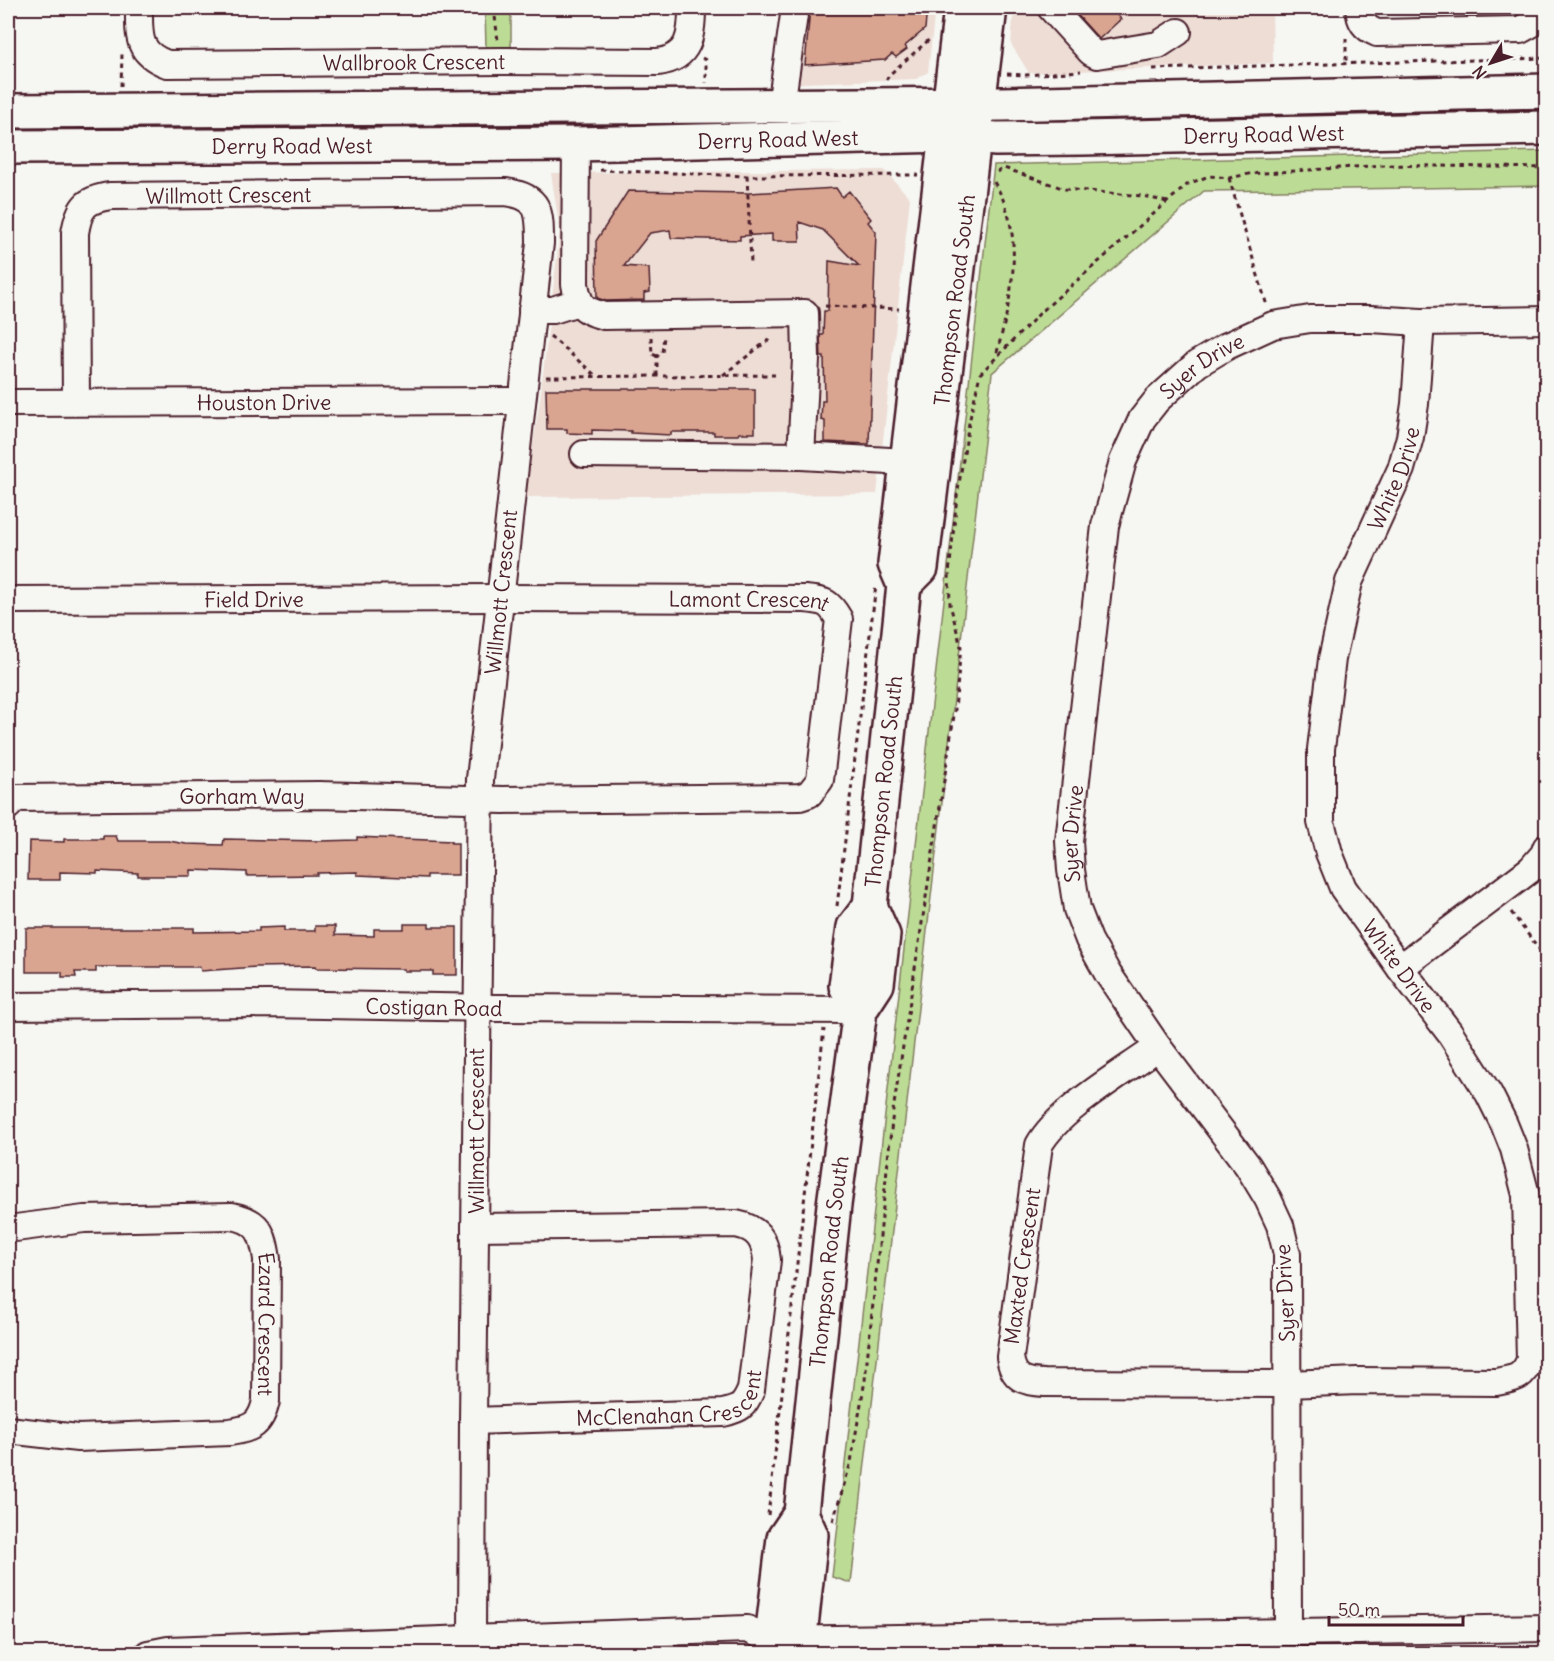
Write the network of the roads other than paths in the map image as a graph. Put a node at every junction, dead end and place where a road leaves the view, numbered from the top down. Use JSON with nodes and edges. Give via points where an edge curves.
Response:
{"nodes":[{"id":1,"x":139,"y":8,"type":"edge"},
{"id":2,"x":692,"y":8,"type":"edge"},
{"id":3,"x":795,"y":8,"type":"edge"},
{"id":4,"x":961,"y":8,"type":"edge"},
{"id":5,"x":990,"y":8,"type":"edge"},
{"id":6,"x":1052,"y":8,"type":"edge"},
{"id":7,"x":1359,"y":8,"type":"edge"},
{"id":8,"x":1535,"y":8,"type":"edge"},
{"id":9,"x":1178,"y":32,"type":"dead end"},
{"id":10,"x":1546,"y":92,"type":"edge"},
{"id":11,"x":781,"y":106,"type":"junction"},
{"id":12,"x":8,"y":111,"type":"edge"},
{"id":13,"x":962,"y":120,"type":"junction"},
{"id":14,"x":1546,"y":128,"type":"edge"},
{"id":15,"x":576,"y":144,"type":"junction"},
{"id":16,"x":8,"y":147,"type":"edge"},
{"id":17,"x":578,"y":302,"type":"junction"},
{"id":18,"x":532,"y":310,"type":"junction"},
{"id":19,"x":1546,"y":320,"type":"edge"},
{"id":20,"x":1421,"y":322,"type":"junction"},
{"id":21,"x":522,"y":401,"type":"junction"},
{"id":22,"x":76,"y":402,"type":"junction"},
{"id":23,"x":8,"y":403,"type":"edge"},
{"id":24,"x":584,"y":454,"type":"dead end"},
{"id":25,"x":801,"y":456,"type":"junction"},
{"id":26,"x":921,"y":463,"type":"junction"},
{"id":27,"x":501,"y":598,"type":"junction"},
{"id":28,"x":8,"y":600,"type":"edge"},
{"id":29,"x":479,"y":799,"type":"junction"},
{"id":30,"x":8,"y":806,"type":"edge"},
{"id":31,"x":1546,"y":849,"type":"edge"},
{"id":32,"x":1400,"y":968,"type":"junction"},
{"id":33,"x":8,"y":1006,"type":"edge"},
{"id":34,"x":477,"y":1008,"type":"junction"},
{"id":35,"x":860,"y":1010,"type":"junction"},
{"id":36,"x":1158,"y":1047,"type":"junction"},
{"id":37,"x":475,"y":1227,"type":"junction"},
{"id":38,"x":8,"y":1229,"type":"edge"},
{"id":39,"x":1288,"y":1384,"type":"junction"},
{"id":40,"x":473,"y":1421,"type":"junction"},
{"id":41,"x":8,"y":1430,"type":"edge"},
{"id":42,"x":1546,"y":1628,"type":"edge"},
{"id":43,"x":1288,"y":1632,"type":"junction"},
{"id":44,"x":472,"y":1638,"type":"junction"},
{"id":45,"x":785,"y":1647,"type":"edge"},
{"id":46,"x":148,"y":1653,"type":"edge"}],
"edges":[{"from":1,"to":2,"type":"street","name":"Wallbrook Crescent","via":[[144,50],[167,64],[672,61],[687,46]]},
{"from":3,"to":11,"type":"street"},
{"from":4,"to":13,"type":"main road","name":"Thompson Road South"},
{"from":5,"to":13,"type":"main road","name":"Thompson Road South"},
{"from":6,"to":9,"type":"street","via":[[1097,55],[1158,45]]},
{"from":7,"to":8,"type":"street","via":[[1367,29],[1377,33],[1520,30],[1531,24]]},
{"from":10,"to":13,"type":"main road","name":"Derry Road West"},
{"from":11,"to":12,"type":"main road","name":"Derry Road West"},
{"from":11,"to":13,"type":"main road","name":"Derry Road West"},
{"from":13,"to":14,"type":"main road","name":"Derry Road West","via":[[996,139]]},
{"from":13,"to":15,"type":"main road","name":"Derry Road West"},
{"from":13,"to":26,"type":"main road","name":"Thompson Road South"},
{"from":15,"to":16,"type":"main road","name":"Derry Road West"},
{"from":15,"to":17,"type":"street","via":[[574,284]]},
{"from":17,"to":18,"type":"street","via":[[554,310]]},
{"from":17,"to":25,"type":"street","via":[[589,312],[604,316],[805,313]]},
{"from":18,"to":21,"type":"street","name":"Willmott Crescent"},
{"from":18,"to":22,"type":"street","name":"Willmott Crescent","via":[[540,224],[534,203],[520,194],[95,198],[85,205],[75,232]]},
{"from":19,"to":20,"type":"street","name":"Syer Drive"},
{"from":20,"to":32,"type":"street","name":"White Drive","via":[[1410,437],[1401,469],[1349,582],[1332,658],[1322,749],[1321,822],[1329,853],[1343,888]]},
{"from":20,"to":36,"type":"street","name":"Syer Drive","via":[[1310,319],[1273,325],[1234,342],[1197,364],[1157,400],[1142,418],[1123,461],[1105,526],[1069,841],[1077,909],[1089,940]]},
{"from":21,"to":22,"type":"street","name":"Houston Drive"},
{"from":21,"to":27,"type":"street","name":"Willmott Crescent"},
{"from":22,"to":23,"type":"street","name":"Houston Drive"},
{"from":24,"to":25,"type":"street"},
{"from":25,"to":26,"type":"street"},
{"from":26,"to":35,"type":"main road","name":"Thompson Road South","via":[[921,568],[904,585],[870,906],[854,927],[846,986]]},
{"from":27,"to":28,"type":"street","name":"Field Drive"},
{"from":27,"to":29,"type":"street","name":"Willmott Crescent"},
{"from":27,"to":29,"type":"street","name":"Lamont Crescent","via":[[812,600],[831,605],[840,619],[820,780],[809,794]]},
{"from":29,"to":30,"type":"street","name":"Gorham Way","via":[[319,795],[16,798]]},
{"from":29,"to":34,"type":"street","name":"Willmott Crescent"},
{"from":31,"to":32,"type":"street","via":[[1531,869],[1498,896]]},
{"from":32,"to":39,"type":"street","name":"White Drive","via":[[1450,1033],[1489,1094],[1514,1149],[1526,1195],[1530,1360],[1525,1372],[1516,1378],[1496,1382]]},
{"from":33,"to":34,"type":"street","name":"Costigan Road","via":[[267,1004]]},
{"from":34,"to":35,"type":"street","name":"Costigan Road"},
{"from":34,"to":37,"type":"street","name":"Willmott Crescent"},
{"from":35,"to":45,"type":"main road","name":"Thompson Road South","via":[[834,1205],[801,1513],[811,1535]]},
{"from":36,"to":39,"type":"street","name":"Syer Drive","via":[[1248,1166],[1280,1225],[1287,1254]]},
{"from":36,"to":39,"type":"street","name":"Maxted Crescent","via":[[1064,1116],[1039,1145],[1010,1357],[1014,1373],[1029,1382]]},
{"from":37,"to":40,"type":"street","name":"Willmott Crescent"},
{"from":37,"to":40,"type":"street","name":"McClenahan Crescent","via":[[736,1224],[756,1231],[766,1248],[767,1260],[751,1390],[745,1404],[735,1410]]},
{"from":38,"to":41,"type":"street","name":"Ezard Crescent","via":[[84,1219],[232,1216],[256,1225],[267,1259],[266,1401],[263,1415],[253,1426],[230,1432],[78,1437]]},
{"from":39,"to":43,"type":"street","name":"Syer Drive"},
{"from":40,"to":44,"type":"street","name":"Willmott Crescent"},
{"from":42,"to":43,"type":"street"},
{"from":43,"to":45,"type":"street"},
{"from":44,"to":45,"type":"street","via":[[747,1629]]},
{"from":44,"to":46,"type":"street"}]}
